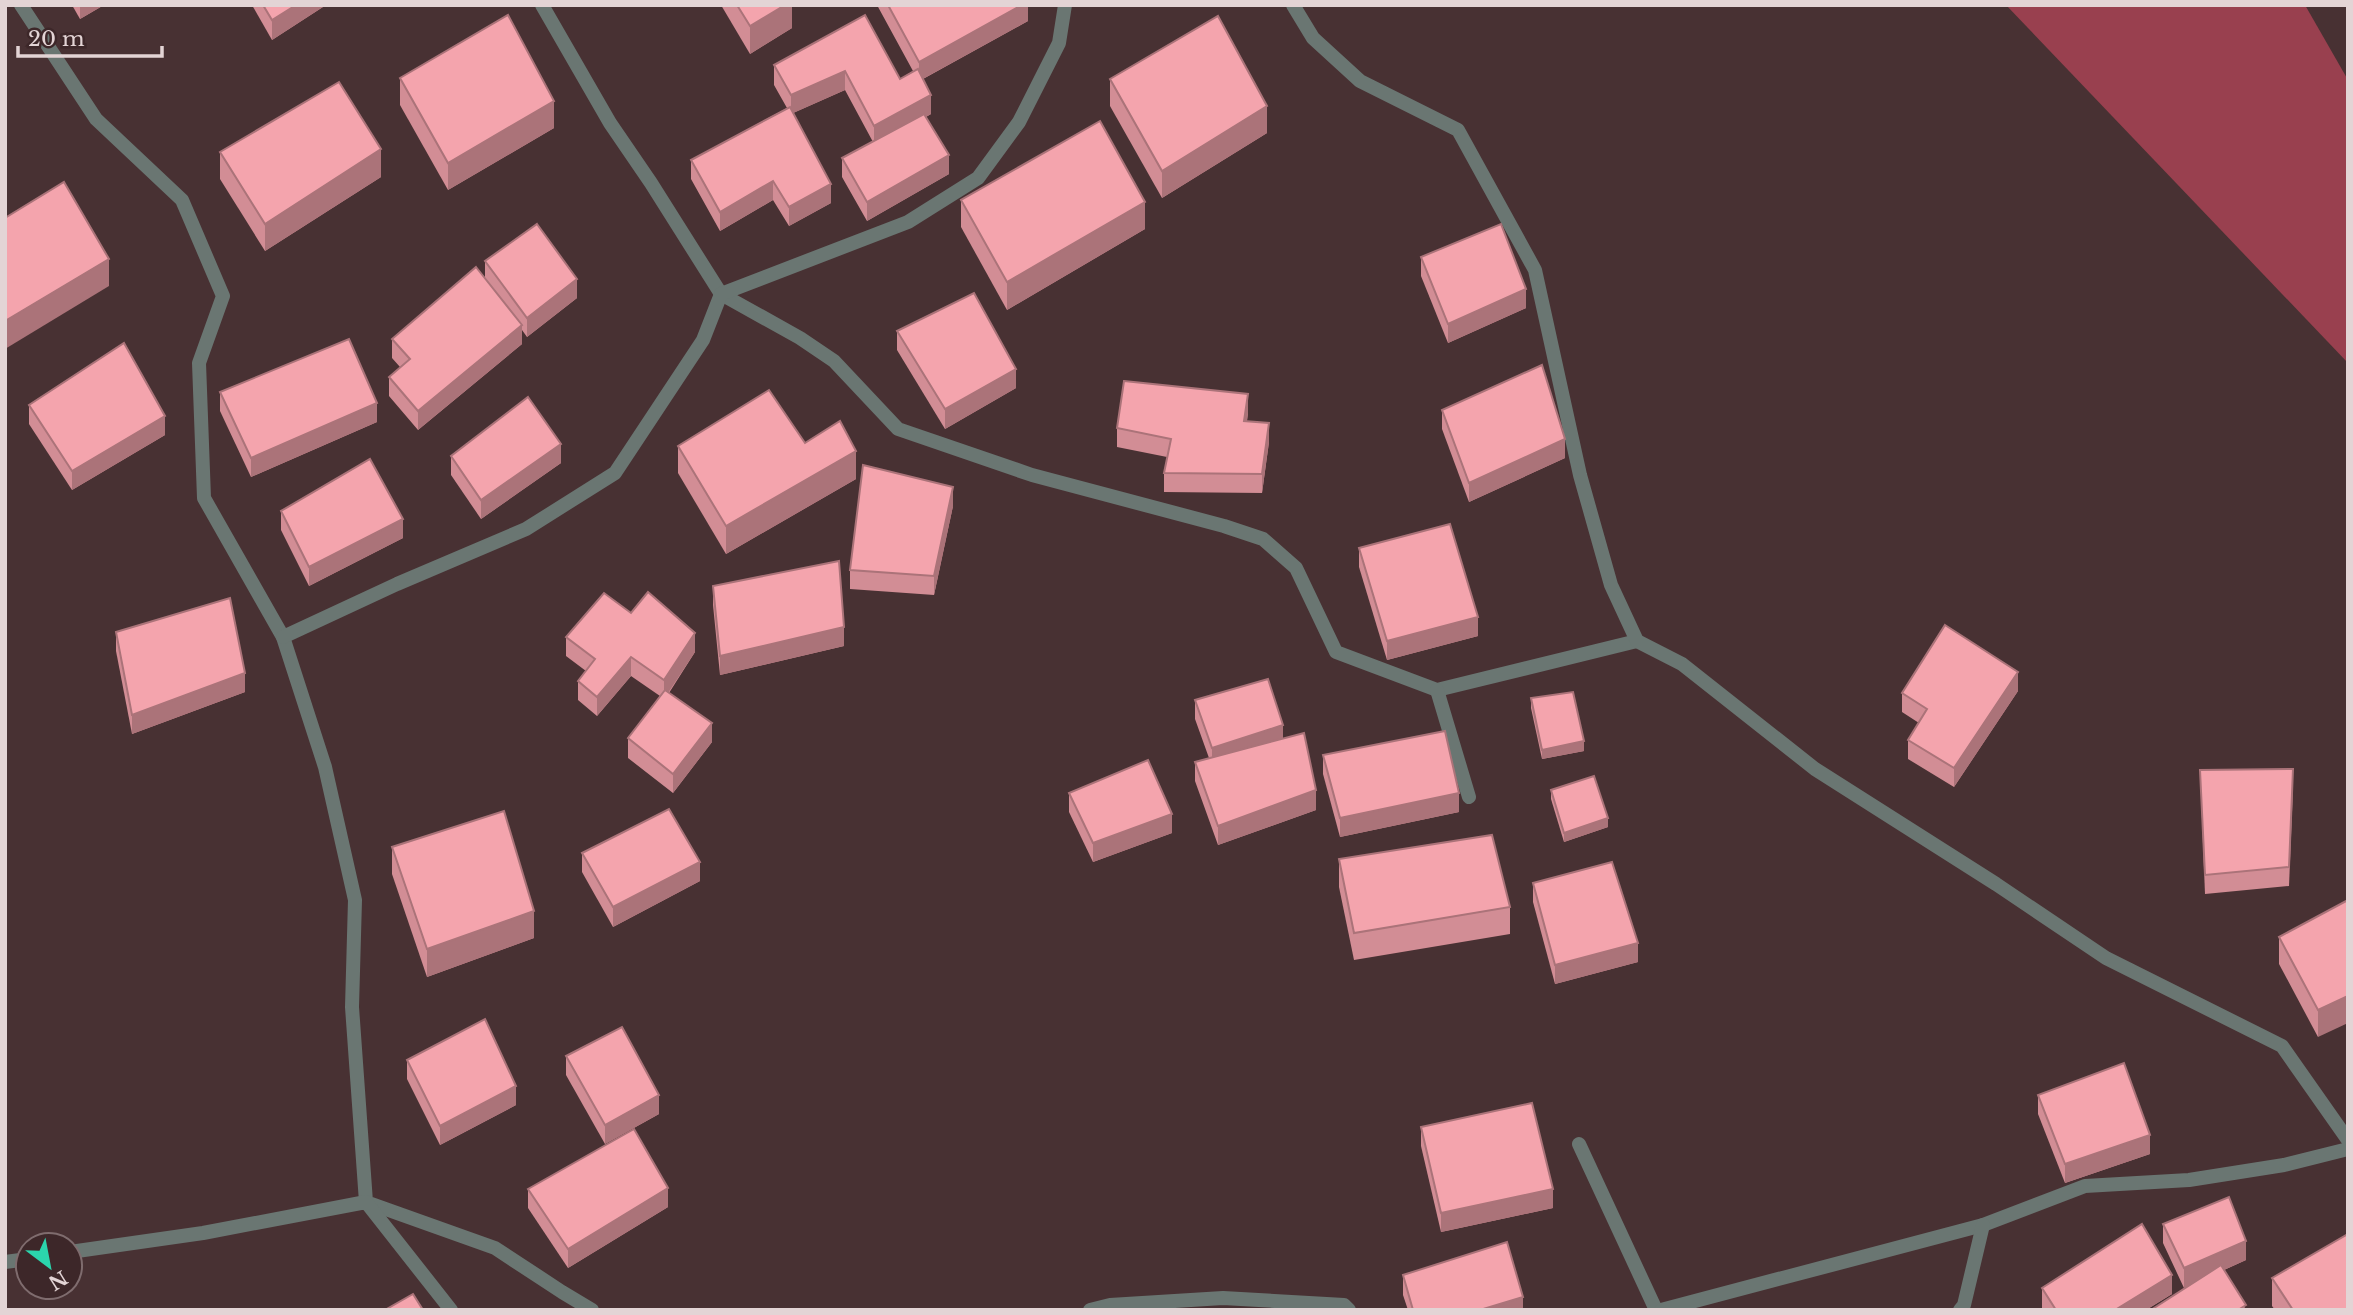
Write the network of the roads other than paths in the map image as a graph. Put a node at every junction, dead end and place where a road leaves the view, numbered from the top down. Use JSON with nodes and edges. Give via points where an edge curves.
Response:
{"nodes":[{"id":1,"x":21,"y":5,"type":"edge"},
{"id":2,"x":542,"y":5,"type":"edge"},
{"id":3,"x":1065,"y":5,"type":"edge"},
{"id":4,"x":1293,"y":5,"type":"edge"},
{"id":5,"x":720,"y":294,"type":"junction"},
{"id":6,"x":283,"y":637,"type":"junction"},
{"id":7,"x":1637,"y":641,"type":"junction"},
{"id":8,"x":1437,"y":690,"type":"junction"},
{"id":9,"x":1469,"y":797,"type":"dead end"},
{"id":10,"x":2348,"y":1140,"type":"edge"},
{"id":11,"x":1579,"y":1144,"type":"dead end"},
{"id":12,"x":2348,"y":1149,"type":"edge"},
{"id":13,"x":366,"y":1202,"type":"junction"},
{"id":14,"x":1983,"y":1225,"type":"junction"},
{"id":15,"x":84,"y":1250,"type":"edge"},
{"id":16,"x":451,"y":1310,"type":"edge"},
{"id":17,"x":592,"y":1310,"type":"edge"},
{"id":18,"x":1090,"y":1310,"type":"edge"},
{"id":19,"x":1349,"y":1310,"type":"edge"},
{"id":20,"x":1658,"y":1310,"type":"edge"},
{"id":21,"x":1960,"y":1310,"type":"edge"}],
"edges":[{"from":1,"to":6,"type":"street","via":[[96,118],[182,200],[223,296],[199,363],[204,498]]},
{"from":2,"to":5,"type":"street","via":[[610,123]]},
{"from":3,"to":5,"type":"street","via":[[1054,54],[1019,122],[978,178],[908,222]]},
{"from":4,"to":7,"type":"street","via":[[1313,38],[1360,81],[1458,130],[1535,270],[1590,512],[1611,585]]},
{"from":5,"to":6,"type":"street","via":[[703,340],[615,473],[526,529]]},
{"from":5,"to":8,"type":"street","via":[[834,360],[898,429],[1032,475],[1263,539],[1296,568],[1336,652]]},
{"from":6,"to":13,"type":"street","via":[[325,767],[355,901],[352,1007]]},
{"from":7,"to":8,"type":"street"},
{"from":7,"to":10,"type":"street","via":[[1682,664],[1815,769],[2106,958],[2282,1046]]},
{"from":8,"to":9,"type":"street"},
{"from":11,"to":20,"type":"street"},
{"from":12,"to":14,"type":"street","via":[[2189,1180],[2085,1186]]},
{"from":13,"to":15,"type":"street"},
{"from":13,"to":16,"type":"street"},
{"from":13,"to":17,"type":"street","via":[[495,1248]]},
{"from":14,"to":20,"type":"street"},
{"from":14,"to":21,"type":"street"},
{"from":18,"to":19,"type":"street","via":[[1223,1298],[1344,1305]]}]}
